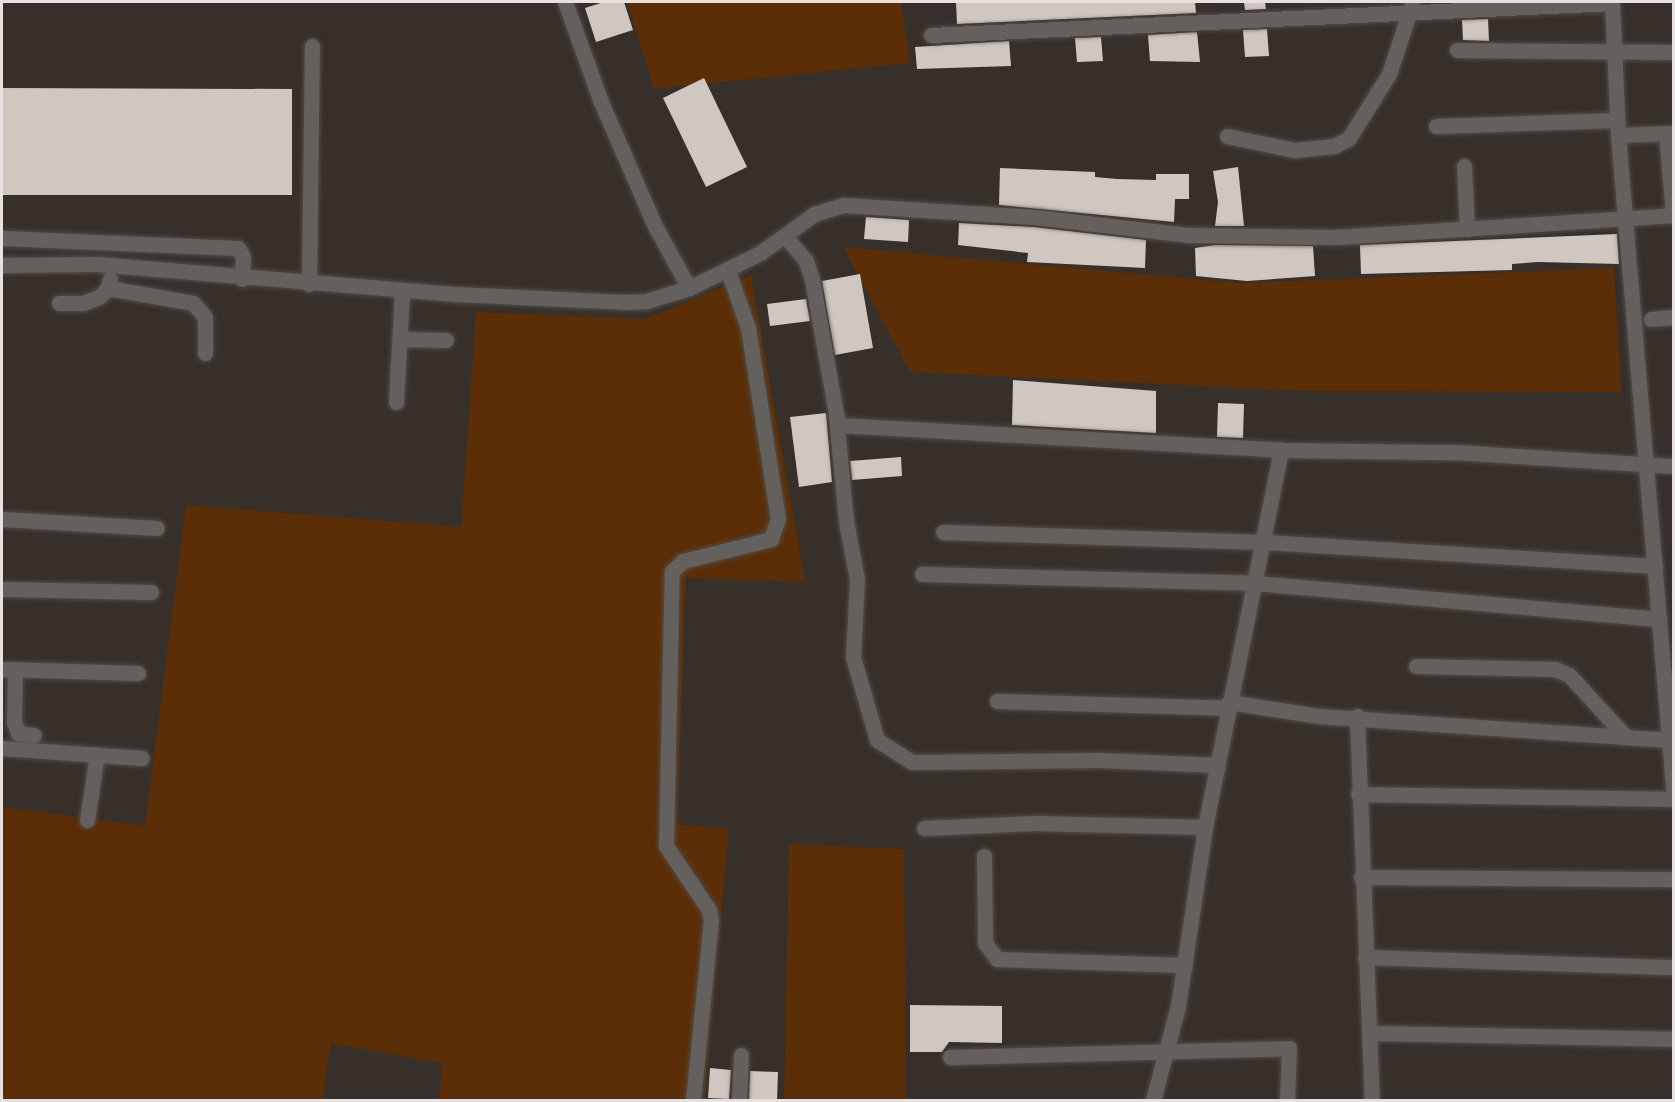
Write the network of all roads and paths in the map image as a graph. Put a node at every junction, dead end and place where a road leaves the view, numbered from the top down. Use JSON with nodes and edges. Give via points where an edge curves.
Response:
{"nodes":[{"id":1,"x":565,"y":2,"type":"edge"},
{"id":2,"x":1612,"y":2,"type":"edge"},
{"id":3,"x":1411,"y":7,"type":"edge"},
{"id":4,"x":931,"y":35,"type":"dead end"},
{"id":5,"x":312,"y":46,"type":"dead end"},
{"id":6,"x":1457,"y":50,"type":"dead end"},
{"id":7,"x":1674,"y":52,"type":"edge"},
{"id":8,"x":1614,"y":53,"type":"junction"},
{"id":9,"x":1617,"y":120,"type":"junction"},
{"id":10,"x":1436,"y":126,"type":"dead end"},
{"id":11,"x":1670,"y":133,"type":"edge"},
{"id":12,"x":1618,"y":135,"type":"junction"},
{"id":13,"x":1227,"y":136,"type":"dead end"},
{"id":14,"x":1464,"y":166,"type":"dead end"},
{"id":15,"x":1673,"y":215,"type":"edge"},
{"id":16,"x":1625,"y":219,"type":"junction"},
{"id":17,"x":1467,"y":229,"type":"junction"},
{"id":18,"x":785,"y":236,"type":"junction"},
{"id":19,"x":2,"y":238,"type":"edge"},
{"id":20,"x":2,"y":266,"type":"edge"},
{"id":21,"x":112,"y":266,"type":"junction"},
{"id":22,"x":728,"y":271,"type":"junction"},
{"id":23,"x":242,"y":279,"type":"junction"},
{"id":24,"x":309,"y":284,"type":"junction"},
{"id":25,"x":108,"y":288,"type":"junction"},
{"id":26,"x":689,"y":288,"type":"junction"},
{"id":27,"x":402,"y":291,"type":"junction"},
{"id":28,"x":59,"y":303,"type":"dead end"},
{"id":29,"x":1674,"y":317,"type":"edge"},
{"id":30,"x":1651,"y":319,"type":"dead end"},
{"id":31,"x":400,"y":339,"type":"junction"},
{"id":32,"x":446,"y":340,"type":"dead end"},
{"id":33,"x":205,"y":353,"type":"dead end"},
{"id":34,"x":396,"y":402,"type":"dead end"},
{"id":35,"x":836,"y":414,"type":"junction"},
{"id":36,"x":1281,"y":450,"type":"junction"},
{"id":37,"x":1646,"y":465,"type":"junction"},
{"id":38,"x":1674,"y":466,"type":"edge"},
{"id":39,"x":2,"y":519,"type":"edge"},
{"id":40,"x":157,"y":528,"type":"dead end"},
{"id":41,"x":943,"y":532,"type":"dead end"},
{"id":42,"x":1264,"y":542,"type":"junction"},
{"id":43,"x":1654,"y":566,"type":"junction"},
{"id":44,"x":922,"y":574,"type":"dead end"},
{"id":45,"x":1255,"y":583,"type":"junction"},
{"id":46,"x":2,"y":589,"type":"edge"},
{"id":47,"x":151,"y":592,"type":"dead end"},
{"id":48,"x":1664,"y":628,"type":"edge"},
{"id":49,"x":1416,"y":666,"type":"dead end"},
{"id":50,"x":8,"y":669,"type":"edge"},
{"id":51,"x":138,"y":673,"type":"dead end"},
{"id":52,"x":997,"y":701,"type":"dead end"},
{"id":53,"x":1228,"y":705,"type":"junction"},
{"id":54,"x":1356,"y":716,"type":"junction"},
{"id":55,"x":34,"y":735,"type":"dead end"},
{"id":56,"x":1625,"y":736,"type":"junction"},
{"id":57,"x":1670,"y":740,"type":"junction"},
{"id":58,"x":2,"y":748,"type":"edge"},
{"id":59,"x":97,"y":755,"type":"junction"},
{"id":60,"x":142,"y":758,"type":"dead end"},
{"id":61,"x":1218,"y":765,"type":"junction"},
{"id":62,"x":1358,"y":794,"type":"junction"},
{"id":63,"x":1674,"y":798,"type":"edge"},
{"id":64,"x":87,"y":820,"type":"dead end"},
{"id":65,"x":1205,"y":827,"type":"junction"},
{"id":66,"x":924,"y":828,"type":"dead end"},
{"id":67,"x":984,"y":856,"type":"dead end"},
{"id":68,"x":1361,"y":877,"type":"junction"},
{"id":69,"x":1674,"y":879,"type":"edge"},
{"id":70,"x":1365,"y":957,"type":"junction"},
{"id":71,"x":1185,"y":965,"type":"junction"},
{"id":72,"x":1674,"y":967,"type":"edge"},
{"id":73,"x":1372,"y":1032,"type":"junction"},
{"id":74,"x":1674,"y":1039,"type":"edge"},
{"id":75,"x":1168,"y":1052,"type":"junction"},
{"id":76,"x":741,"y":1055,"type":"dead end"},
{"id":77,"x":950,"y":1057,"type":"dead end"},
{"id":78,"x":693,"y":1101,"type":"edge"},
{"id":79,"x":739,"y":1101,"type":"edge"},
{"id":80,"x":1153,"y":1101,"type":"edge"},
{"id":81,"x":1287,"y":1101,"type":"edge"},
{"id":82,"x":1372,"y":1101,"type":"edge"}],
"edges":[{"from":1,"to":26,"type":"street","via":[[601,102],[655,226]]},
{"from":2,"to":3,"type":"street"},
{"from":2,"to":8,"type":"street"},
{"from":3,"to":4,"type":"street"},
{"from":3,"to":13,"type":"street","via":[[1389,74],[1349,138],[1334,146],[1294,150]]},
{"from":5,"to":24,"type":"street"},
{"from":6,"to":8,"type":"street"},
{"from":7,"to":8,"type":"street"},
{"from":8,"to":9,"type":"street"},
{"from":9,"to":10,"type":"street"},
{"from":9,"to":12,"type":"street"},
{"from":11,"to":12,"type":"street"},
{"from":11,"to":15,"type":"street"},
{"from":12,"to":16,"type":"street"},
{"from":14,"to":17,"type":"street"},
{"from":15,"to":16,"type":"street"},
{"from":16,"to":17,"type":"street"},
{"from":16,"to":37,"type":"street"},
{"from":17,"to":18,"type":"street","via":[[1336,237],[1189,235],[1035,217],[844,205],[814,214]]},
{"from":18,"to":22,"type":"street"},
{"from":18,"to":35,"type":"street","via":[[806,261],[812,279]]},
{"from":19,"to":23,"type":"street","via":[[238,248],[243,257]]},
{"from":20,"to":21,"type":"street"},
{"from":21,"to":23,"type":"street"},
{"from":21,"to":25,"type":"street"},
{"from":22,"to":26,"type":"street"},
{"from":22,"to":78,"type":"street","via":[[748,328],[778,519],[771,539],[683,561],[672,572],[666,846],[709,910],[711,920]]},
{"from":23,"to":24,"type":"street"},
{"from":24,"to":27,"type":"street"},
{"from":25,"to":28,"type":"street","via":[[99,297],[83,303]]},
{"from":25,"to":33,"type":"street","via":[[193,303],[205,317]]},
{"from":26,"to":27,"type":"street","via":[[646,301],[623,302]]},
{"from":27,"to":31,"type":"street"},
{"from":29,"to":30,"type":"street"},
{"from":31,"to":32,"type":"street"},
{"from":31,"to":34,"type":"street"},
{"from":35,"to":36,"type":"street","via":[[838,425]]},
{"from":35,"to":61,"type":"street","via":[[846,520],[857,579],[853,657],[872,729],[883,745],[912,762],[1101,760]]},
{"from":36,"to":37,"type":"street","via":[[1455,452]]},
{"from":36,"to":42,"type":"street"},
{"from":37,"to":38,"type":"street"},
{"from":37,"to":43,"type":"street"},
{"from":39,"to":40,"type":"street"},
{"from":41,"to":42,"type":"street"},
{"from":42,"to":43,"type":"street"},
{"from":42,"to":45,"type":"street"},
{"from":43,"to":48,"type":"street"},
{"from":44,"to":45,"type":"street"},
{"from":45,"to":48,"type":"street"},
{"from":45,"to":53,"type":"street"},
{"from":46,"to":47,"type":"street"},
{"from":48,"to":57,"type":"street"},
{"from":49,"to":56,"type":"street","via":[[1555,669],[1569,675]]},
{"from":50,"to":51,"type":"street"},
{"from":50,"to":55,"type":"street","via":[[18,733]]},
{"from":52,"to":53,"type":"street"},
{"from":53,"to":54,"type":"street"},
{"from":53,"to":61,"type":"street"},
{"from":54,"to":56,"type":"street"},
{"from":54,"to":62,"type":"street"},
{"from":56,"to":57,"type":"street"},
{"from":57,"to":63,"type":"street"},
{"from":58,"to":59,"type":"street"},
{"from":59,"to":60,"type":"street"},
{"from":59,"to":64,"type":"street"},
{"from":61,"to":65,"type":"street"},
{"from":62,"to":63,"type":"street"},
{"from":62,"to":68,"type":"street"},
{"from":65,"to":66,"type":"street","via":[[1034,823]]},
{"from":65,"to":71,"type":"street"},
{"from":67,"to":71,"type":"street","via":[[984,943],[997,959]]},
{"from":68,"to":69,"type":"street"},
{"from":68,"to":70,"type":"street"},
{"from":70,"to":72,"type":"street"},
{"from":70,"to":73,"type":"street","via":[[1368,1023]]},
{"from":71,"to":75,"type":"street"},
{"from":73,"to":74,"type":"street"},
{"from":73,"to":82,"type":"street"},
{"from":75,"to":77,"type":"street"},
{"from":75,"to":80,"type":"street"},
{"from":75,"to":81,"type":"street","via":[[1289,1048]]},
{"from":76,"to":79,"type":"street"}]}
